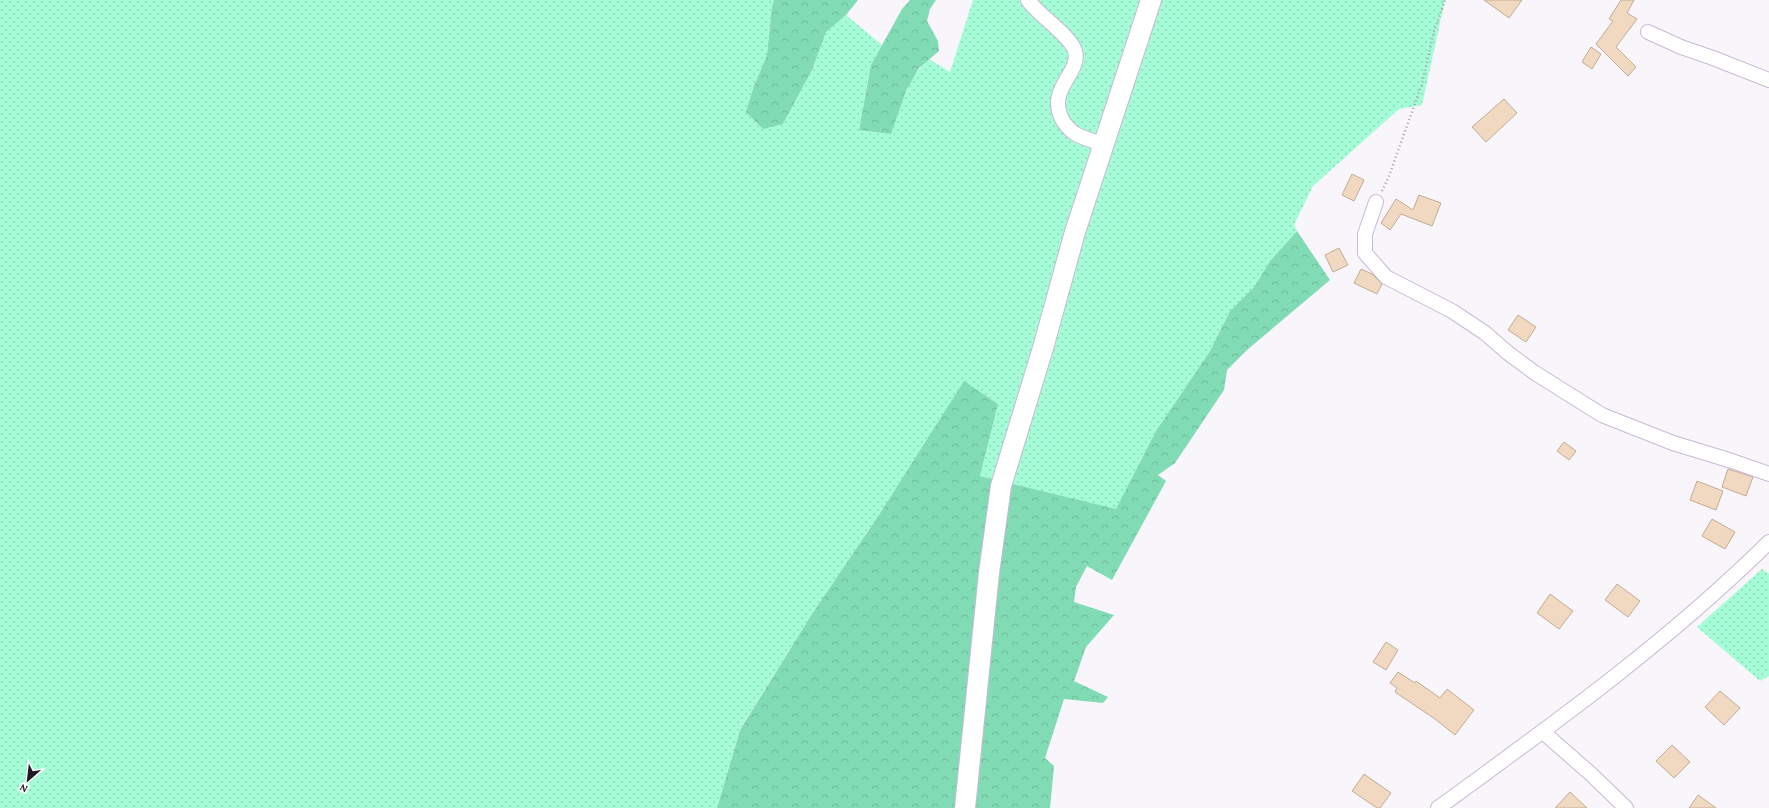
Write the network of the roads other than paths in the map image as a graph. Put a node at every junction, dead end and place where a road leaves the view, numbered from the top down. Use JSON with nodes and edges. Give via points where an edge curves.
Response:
{"nodes":[{"id":1,"x":1028,"y":0,"type":"edge"},
{"id":2,"x":1150,"y":0,"type":"edge"},
{"id":3,"x":1648,"y":32,"type":"dead end"},
{"id":4,"x":1769,"y":80,"type":"edge"},
{"id":5,"x":1103,"y":144,"type":"junction"},
{"id":6,"x":1376,"y":202,"type":"road end"},
{"id":7,"x":1769,"y":474,"type":"edge"},
{"id":8,"x":1769,"y":542,"type":"edge"},
{"id":9,"x":1543,"y":732,"type":"junction"},
{"id":10,"x":965,"y":808,"type":"edge"},
{"id":11,"x":1438,"y":808,"type":"edge"},
{"id":12,"x":1626,"y":808,"type":"edge"}],
"edges":[{"from":1,"to":5,"type":"street","via":[[1065,36],[1075,51],[1075,62],[1057,100],[1065,125],[1072,133]]},
{"from":2,"to":5,"type":"main road"},
{"from":3,"to":4,"type":"street"},
{"from":5,"to":10,"type":"main road","via":[[1001,486],[989,573]]},
{"from":6,"to":7,"type":"street","via":[[1365,234],[1366,253],[1386,277],[1452,311],[1485,333],[1535,373],[1602,415],[1673,443]]},
{"from":8,"to":9,"type":"street","via":[[1669,632]]},
{"from":9,"to":11,"type":"street"},
{"from":9,"to":12,"type":"street"}]}
